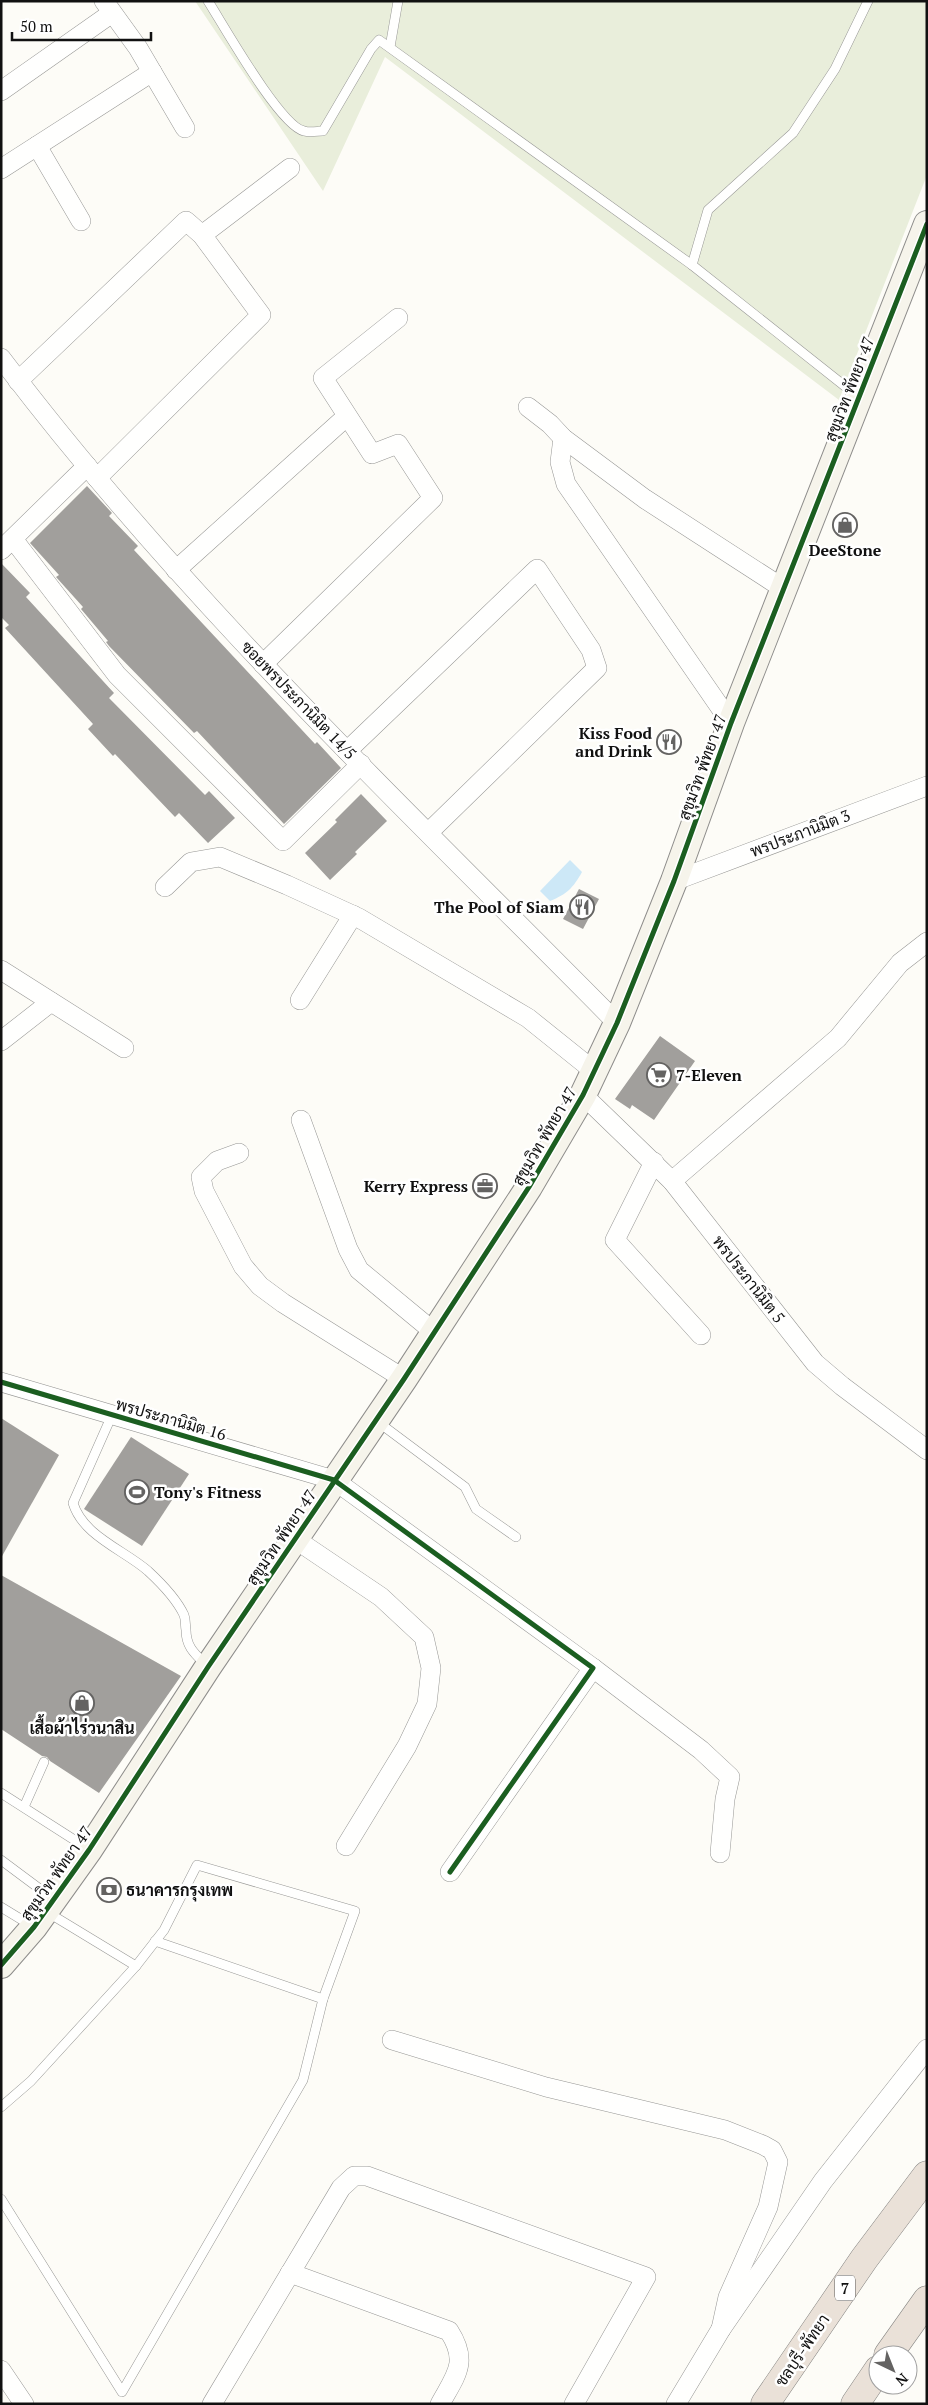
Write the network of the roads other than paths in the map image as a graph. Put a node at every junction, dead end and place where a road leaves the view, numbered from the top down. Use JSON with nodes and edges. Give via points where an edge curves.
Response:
{"nodes":[{"id":1,"x":208,"y":1,"type":"edge"},
{"id":2,"x":398,"y":1,"type":"edge"},
{"id":3,"x":868,"y":1,"type":"edge"},
{"id":4,"x":108,"y":7,"type":"edge"},
{"id":5,"x":390,"y":46,"type":"junction"},
{"id":6,"x":152,"y":72,"type":"junction"},
{"id":7,"x":1,"y":91,"type":"edge"},
{"id":8,"x":185,"y":128,"type":"dead end"},
{"id":9,"x":37,"y":146,"type":"junction"},
{"id":10,"x":290,"y":168,"type":"dead end"},
{"id":11,"x":1,"y":169,"type":"edge"},
{"id":12,"x":81,"y":221,"type":"dead end"},
{"id":13,"x":927,"y":224,"type":"edge"},
{"id":14,"x":202,"y":235,"type":"junction"},
{"id":15,"x":692,"y":265,"type":"junction"},
{"id":16,"x":398,"y":318,"type":"dead end"},
{"id":17,"x":7,"y":369,"type":"edge"},
{"id":18,"x":859,"y":397,"type":"junction"},
{"id":19,"x":528,"y":407,"type":"dead end"},
{"id":20,"x":346,"y":416,"type":"junction"},
{"id":21,"x":563,"y":438,"type":"junction"},
{"id":22,"x":92,"y":472,"type":"junction"},
{"id":23,"x":7,"y":544,"type":"edge"},
{"id":24,"x":176,"y":570,"type":"junction"},
{"id":25,"x":784,"y":589,"type":"junction"},
{"id":26,"x":263,"y":664,"type":"junction"},
{"id":27,"x":731,"y":723,"type":"junction"},
{"id":28,"x":347,"y":751,"type":"junction"},
{"id":29,"x":361,"y":764,"type":"junction"},
{"id":30,"x":927,"y":786,"type":"edge"},
{"id":31,"x":429,"y":832,"type":"junction"},
{"id":32,"x":674,"y":881,"type":"junction"},
{"id":33,"x":165,"y":887,"type":"dead end"},
{"id":34,"x":353,"y":915,"type":"junction"},
{"id":35,"x":927,"y":942,"type":"edge"},
{"id":36,"x":1,"y":970,"type":"edge"},
{"id":37,"x":300,"y":1000,"type":"dead end"},
{"id":38,"x":51,"y":1002,"type":"junction"},
{"id":39,"x":617,"y":1023,"type":"junction"},
{"id":40,"x":1,"y":1041,"type":"edge"},
{"id":41,"x":124,"y":1048,"type":"dead end"},
{"id":42,"x":594,"y":1071,"type":"junction"},
{"id":43,"x":583,"y":1095,"type":"junction"},
{"id":44,"x":301,"y":1120,"type":"dead end"},
{"id":45,"x":239,"y":1153,"type":"dead end"},
{"id":46,"x":654,"y":1162,"type":"junction"},
{"id":47,"x":672,"y":1181,"type":"junction"},
{"id":48,"x":434,"y":1332,"type":"junction"},
{"id":49,"x":701,"y":1334,"type":"dead end"},
{"id":50,"x":404,"y":1379,"type":"junction"},
{"id":51,"x":1,"y":1382,"type":"edge"},
{"id":52,"x":112,"y":1415,"type":"junction"},
{"id":53,"x":376,"y":1421,"type":"junction"},
{"id":54,"x":927,"y":1450,"type":"edge"},
{"id":55,"x":334,"y":1480,"type":"junction"},
{"id":56,"x":516,"y":1537,"type":"dead end"},
{"id":57,"x":295,"y":1539,"type":"junction"},
{"id":58,"x":208,"y":1667,"type":"junction"},
{"id":59,"x":593,"y":1668,"type":"junction"},
{"id":60,"x":44,"y":1762,"type":"dead end"},
{"id":61,"x":1,"y":1793,"type":"edge"},
{"id":62,"x":24,"y":1807,"type":"junction"},
{"id":63,"x":346,"y":1846,"type":"dead end"},
{"id":64,"x":89,"y":1850,"type":"junction"},
{"id":65,"x":720,"y":1853,"type":"dead end"},
{"id":66,"x":1,"y":1860,"type":"edge"},
{"id":67,"x":450,"y":1872,"type":"dead end"},
{"id":68,"x":1,"y":1907,"type":"edge"},
{"id":69,"x":45,"y":1913,"type":"junction"},
{"id":70,"x":155,"y":1941,"type":"junction"},
{"id":71,"x":1,"y":1965,"type":"edge"},
{"id":72,"x":136,"y":1966,"type":"junction"},
{"id":73,"x":323,"y":1999,"type":"junction"},
{"id":74,"x":392,"y":2040,"type":"dead end"},
{"id":75,"x":927,"y":2049,"type":"edge"},
{"id":76,"x":1,"y":2107,"type":"edge"},
{"id":77,"x":927,"y":2175,"type":"edge"},
{"id":78,"x":1,"y":2199,"type":"edge"},
{"id":79,"x":290,"y":2274,"type":"junction"},
{"id":80,"x":927,"y":2300,"type":"edge"},
{"id":81,"x":722,"y":2329,"type":"junction"},
{"id":82,"x":895,"y":2345,"type":"edge"},
{"id":83,"x":1,"y":2370,"type":"edge"},
{"id":84,"x":868,"y":2385,"type":"edge"},
{"id":85,"x":24,"y":2404,"type":"edge"},
{"id":86,"x":212,"y":2404,"type":"edge"},
{"id":87,"x":440,"y":2404,"type":"edge"},
{"id":88,"x":574,"y":2404,"type":"edge"},
{"id":89,"x":676,"y":2404,"type":"edge"},
{"id":90,"x":766,"y":2404,"type":"edge"},
{"id":91,"x":855,"y":2404,"type":"edge"}],
"edges":[{"from":1,"to":5,"type":"lane","via":[[273,103],[290,123],[303,131],[324,131],[371,49],[379,40]]},
{"from":2,"to":5,"type":"lane"},
{"from":3,"to":15,"type":"lane","via":[[835,69],[793,133],[708,210]]},
{"from":4,"to":6,"type":"street"},
{"from":4,"to":7,"type":"street"},
{"from":5,"to":15,"type":"lane"},
{"from":6,"to":8,"type":"street"},
{"from":6,"to":9,"type":"street"},
{"from":9,"to":11,"type":"street"},
{"from":9,"to":12,"type":"street"},
{"from":10,"to":14,"type":"street"},
{"from":13,"to":18,"type":"street","name":"สุขุมวิท พัทยา 47"},
{"from":14,"to":17,"type":"street","via":[[186,221]]},
{"from":14,"to":22,"type":"street","via":[[261,314]]},
{"from":15,"to":18,"type":"lane"},
{"from":16,"to":20,"type":"street","via":[[323,378]]},
{"from":17,"to":22,"type":"street","name":"ซอยพรประภานิมิต 14/5"},
{"from":18,"to":25,"type":"street","name":"สุขุมวิท พัทยา 47"},
{"from":19,"to":21,"type":"street"},
{"from":20,"to":24,"type":"street"},
{"from":20,"to":26,"type":"street","via":[[372,454],[398,444],[433,498]]},
{"from":21,"to":25,"type":"street","via":[[645,499]]},
{"from":21,"to":27,"type":"street","via":[[560,462],[566,484]]},
{"from":22,"to":23,"type":"street"},
{"from":22,"to":24,"type":"street","name":"ซอยพรประภานิมิต 14/5"},
{"from":23,"to":29,"type":"street","via":[[117,676],[283,841]]},
{"from":24,"to":26,"type":"street","name":"ซอยพรประภานิมิต 14/5"},
{"from":25,"to":27,"type":"street","name":"สุขุมวิท พัทยา 47"},
{"from":26,"to":28,"type":"street","name":"ซอยพรประภานิมิต 14/5"},
{"from":27,"to":32,"type":"street","name":"สุขุมวิท พัทยา 47"},
{"from":28,"to":29,"type":"street","name":"ซอยพรประภานิมิต 14/5"},
{"from":28,"to":31,"type":"street","via":[[537,569],[591,650],[597,668]]},
{"from":29,"to":31,"type":"street","name":"ซอยพรประภานิมิต 14/5"},
{"from":30,"to":32,"type":"street","name":"พรประภานิมิต 3"},
{"from":31,"to":39,"type":"street","name":"ซอยพรประภานิมิต 14/5"},
{"from":32,"to":39,"type":"street","name":"สุขุมวิท พัทยา 47"},
{"from":33,"to":34,"type":"street","via":[[191,862],[220,857]]},
{"from":34,"to":37,"type":"street"},
{"from":34,"to":42,"type":"street","via":[[528,1018]]},
{"from":35,"to":47,"type":"street","via":[[900,964],[838,1038]]},
{"from":36,"to":38,"type":"street"},
{"from":38,"to":40,"type":"street"},
{"from":38,"to":41,"type":"street"},
{"from":39,"to":42,"type":"street","name":"สุขุมวิท พัทยา 47"},
{"from":42,"to":43,"type":"street","name":"สุขุมวิท พัทยา 47"},
{"from":43,"to":46,"type":"street","name":"พรประภานิมิต 5"},
{"from":43,"to":48,"type":"street","name":"สุขุมวิท พัทยา 47","via":[[529,1187]]},
{"from":44,"to":48,"type":"street","via":[[348,1249],[359,1270]]},
{"from":45,"to":50,"type":"street","via":[[217,1161],[201,1176],[204,1191],[243,1266],[260,1286],[283,1303]]},
{"from":46,"to":47,"type":"street","name":"พรประภานิมิต 5"},
{"from":46,"to":49,"type":"street","via":[[615,1240]]},
{"from":47,"to":54,"type":"street","name":"พรประภานิมิต 5","via":[[815,1363]]},
{"from":48,"to":50,"type":"street","name":"สุขุมวิท พัทยา 47"},
{"from":50,"to":53,"type":"street","name":"สุขุมวิท พัทยา 47"},
{"from":51,"to":52,"type":"street","name":"พรประภานิมิต 16"},
{"from":52,"to":55,"type":"street","name":"พรประภานิมิต 16"},
{"from":52,"to":58,"type":"lane","via":[[73,1503],[76,1513],[87,1527],[148,1571],[168,1593],[186,1617],[186,1642]]},
{"from":53,"to":55,"type":"street","name":"สุขุมวิท พัทยา 47"},
{"from":53,"to":56,"type":"lane","via":[[465,1487],[476,1509]]},
{"from":55,"to":57,"type":"street","name":"สุขุมวิท พัทยา 47"},
{"from":55,"to":59,"type":"street","name":"พรประภานิมิต 16"},
{"from":57,"to":58,"type":"street","name":"สุขุมวิท พัทยา 47"},
{"from":57,"to":63,"type":"street","via":[[381,1597],[424,1637],[431,1668],[427,1704],[407,1746]]},
{"from":58,"to":64,"type":"street","name":"สุขุมวิท พัทยา 47"},
{"from":59,"to":65,"type":"street","name":"พรประภานิมิต 16","via":[[701,1750],[730,1777]]},
{"from":59,"to":67,"type":"street"},
{"from":60,"to":62,"type":"lane"},
{"from":61,"to":62,"type":"lane"},
{"from":62,"to":64,"type":"lane"},
{"from":64,"to":69,"type":"street","name":"สุขุมวิท พัทยา 47"},
{"from":66,"to":69,"type":"lane"},
{"from":68,"to":69,"type":"lane"},
{"from":69,"to":71,"type":"street","name":"สุขุมวิท พัทยา 47"},
{"from":69,"to":72,"type":"lane"},
{"from":70,"to":72,"type":"lane"},
{"from":70,"to":73,"type":"lane"},
{"from":70,"to":73,"type":"lane","via":[[164,1930],[197,1865],[355,1911]]},
{"from":72,"to":76,"type":"lane","via":[[31,2082]]},
{"from":73,"to":78,"type":"lane","via":[[303,2080],[122,2392]]},
{"from":74,"to":81,"type":"street","via":[[546,2086],[725,2130],[772,2150],[778,2162],[768,2207],[728,2297]]},
{"from":75,"to":81,"type":"street","via":[[823,2181]]},
{"from":77,"to":90,"type":"highway","name":"ชลบุรี-พัทยา","number":"7","via":[[864,2259]]},
{"from":79,"to":86,"type":"street"},
{"from":79,"to":87,"type":"street","via":[[448,2331],[460,2356],[456,2374]]},
{"from":79,"to":88,"type":"street","via":[[341,2188],[354,2176],[367,2176],[646,2277]]},
{"from":80,"to":82,"type":"highway"},
{"from":81,"to":89,"type":"street"},
{"from":83,"to":85,"type":"street"},
{"from":84,"to":91,"type":"highway"}]}
